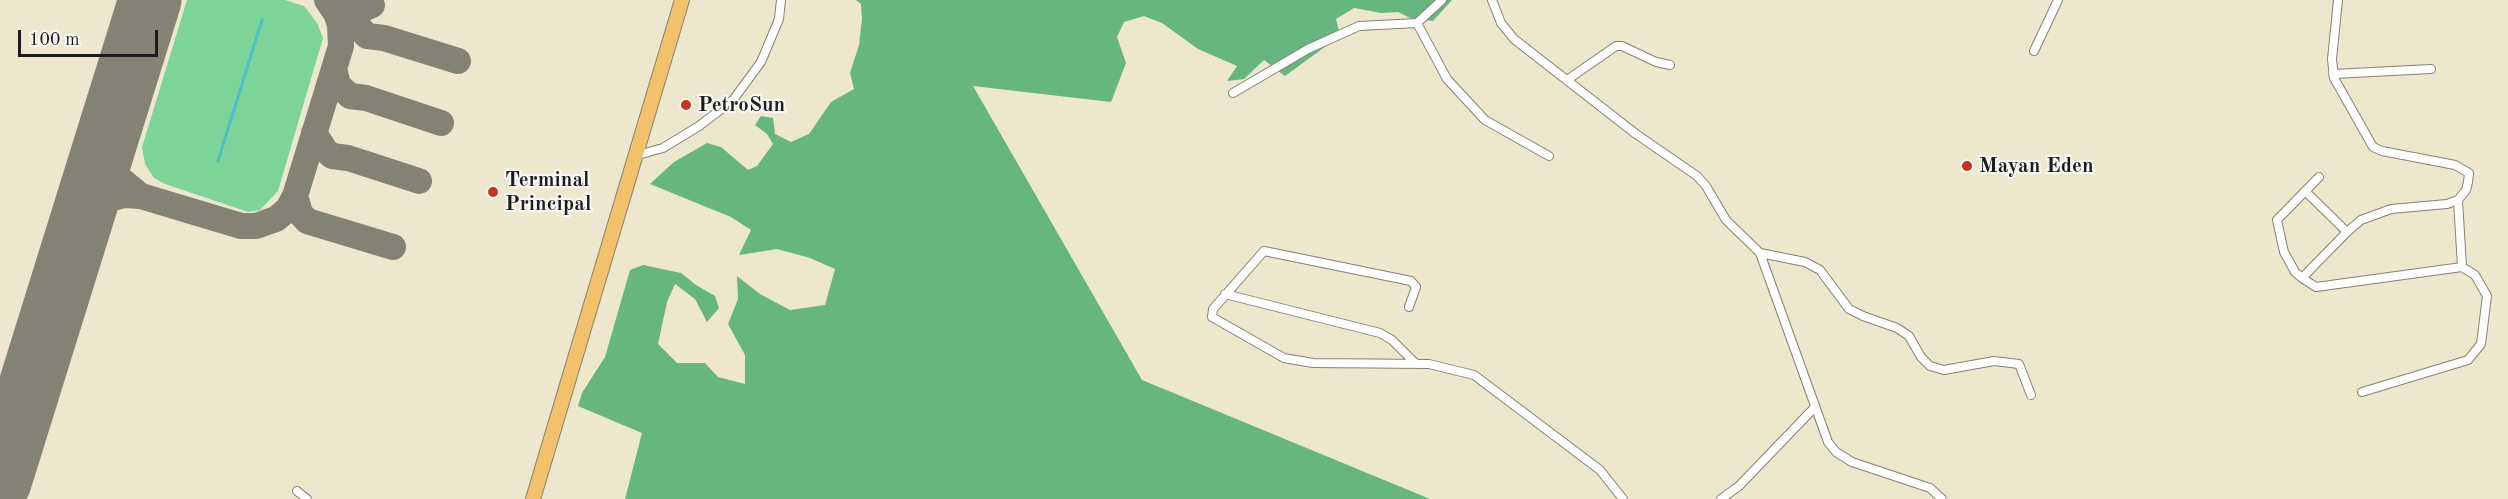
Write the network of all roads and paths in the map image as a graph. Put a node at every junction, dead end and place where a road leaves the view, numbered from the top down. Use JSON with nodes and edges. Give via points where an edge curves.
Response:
{"nodes":[{"id":1,"x":682,"y":0,"type":"edge"},
{"id":2,"x":781,"y":0,"type":"edge"},
{"id":3,"x":1442,"y":0,"type":"edge"},
{"id":4,"x":1492,"y":0,"type":"edge"},
{"id":5,"x":2058,"y":0,"type":"edge"},
{"id":6,"x":2338,"y":0,"type":"edge"},
{"id":7,"x":1417,"y":23,"type":"junction"},
{"id":8,"x":2034,"y":51,"type":"dead end"},
{"id":9,"x":1670,"y":65,"type":"dead end"},
{"id":10,"x":2431,"y":69,"type":"dead end"},
{"id":11,"x":2333,"y":74,"type":"junction"},
{"id":12,"x":1567,"y":80,"type":"junction"},
{"id":13,"x":1233,"y":93,"type":"dead end"},
{"id":14,"x":1548,"y":156,"type":"dead end"},
{"id":15,"x":634,"y":157,"type":"junction"},
{"id":16,"x":2319,"y":177,"type":"dead end"},
{"id":17,"x":2305,"y":191,"type":"junction"},
{"id":18,"x":2458,"y":200,"type":"junction"},
{"id":19,"x":2347,"y":232,"type":"junction"},
{"id":20,"x":1760,"y":253,"type":"junction"},
{"id":21,"x":2462,"y":267,"type":"junction"},
{"id":22,"x":2302,"y":278,"type":"junction"},
{"id":23,"x":1225,"y":294,"type":"junction"},
{"id":24,"x":1409,"y":307,"type":"dead end"},
{"id":25,"x":1415,"y":363,"type":"junction"},
{"id":26,"x":2362,"y":392,"type":"dead end"},
{"id":27,"x":2031,"y":395,"type":"dead end"},
{"id":28,"x":1815,"y":407,"type":"junction"},
{"id":29,"x":297,"y":491,"type":"dead end"},
{"id":30,"x":307,"y":499,"type":"edge"},
{"id":31,"x":533,"y":499,"type":"edge"},
{"id":32,"x":1623,"y":499,"type":"edge"},
{"id":33,"x":1721,"y":499,"type":"edge"},
{"id":34,"x":1942,"y":499,"type":"edge"}],
"edges":[{"from":1,"to":15,"type":"main road"},
{"from":2,"to":15,"type":"street","via":[[779,19],[761,62],[733,100],[663,148]]},
{"from":3,"to":7,"type":"street"},
{"from":4,"to":12,"type":"street","via":[[1501,23],[1514,39]]},
{"from":5,"to":8,"type":"street"},
{"from":6,"to":11,"type":"street"},
{"from":7,"to":13,"type":"street","via":[[1359,26],[1308,49]]},
{"from":7,"to":14,"type":"street","via":[[1448,79],[1485,120]]},
{"from":9,"to":12,"type":"street","via":[[1616,46]]},
{"from":10,"to":11,"type":"street"},
{"from":11,"to":18,"type":"street","via":[[2373,147],[2456,165],[2469,173],[2466,190]]},
{"from":12,"to":20,"type":"street","via":[[1697,176],[1726,220]]},
{"from":15,"to":31,"type":"main road"},
{"from":16,"to":17,"type":"street"},
{"from":17,"to":19,"type":"street"},
{"from":17,"to":22,"type":"street","via":[[2277,220],[2284,252]]},
{"from":18,"to":19,"type":"street","via":[[2391,209],[2361,220]]},
{"from":18,"to":21,"type":"street"},
{"from":19,"to":22,"type":"street"},
{"from":20,"to":27,"type":"street","via":[[1805,262],[1820,270],[1849,309],[1909,336],[1930,366],[1944,370],[1994,362],[2019,364]]},
{"from":20,"to":28,"type":"street"},
{"from":21,"to":22,"type":"street","via":[[2316,287]]},
{"from":21,"to":26,"type":"street","via":[[2475,275],[2487,296],[2481,344],[2475,354],[2457,365]]},
{"from":23,"to":24,"type":"street","via":[[1264,251],[1411,281],[1416,287]]},
{"from":23,"to":25,"type":"street","via":[[1380,333]]},
{"from":23,"to":25,"type":"street","via":[[1213,309],[1212,317],[1284,358],[1313,363]]},
{"from":25,"to":32,"type":"street","via":[[1474,375],[1600,470]]},
{"from":28,"to":33,"type":"street","via":[[1739,486]]},
{"from":28,"to":34,"type":"street","via":[[1828,442],[1836,452],[1871,470],[1930,488]]},
{"from":29,"to":30,"type":"street"}]}
